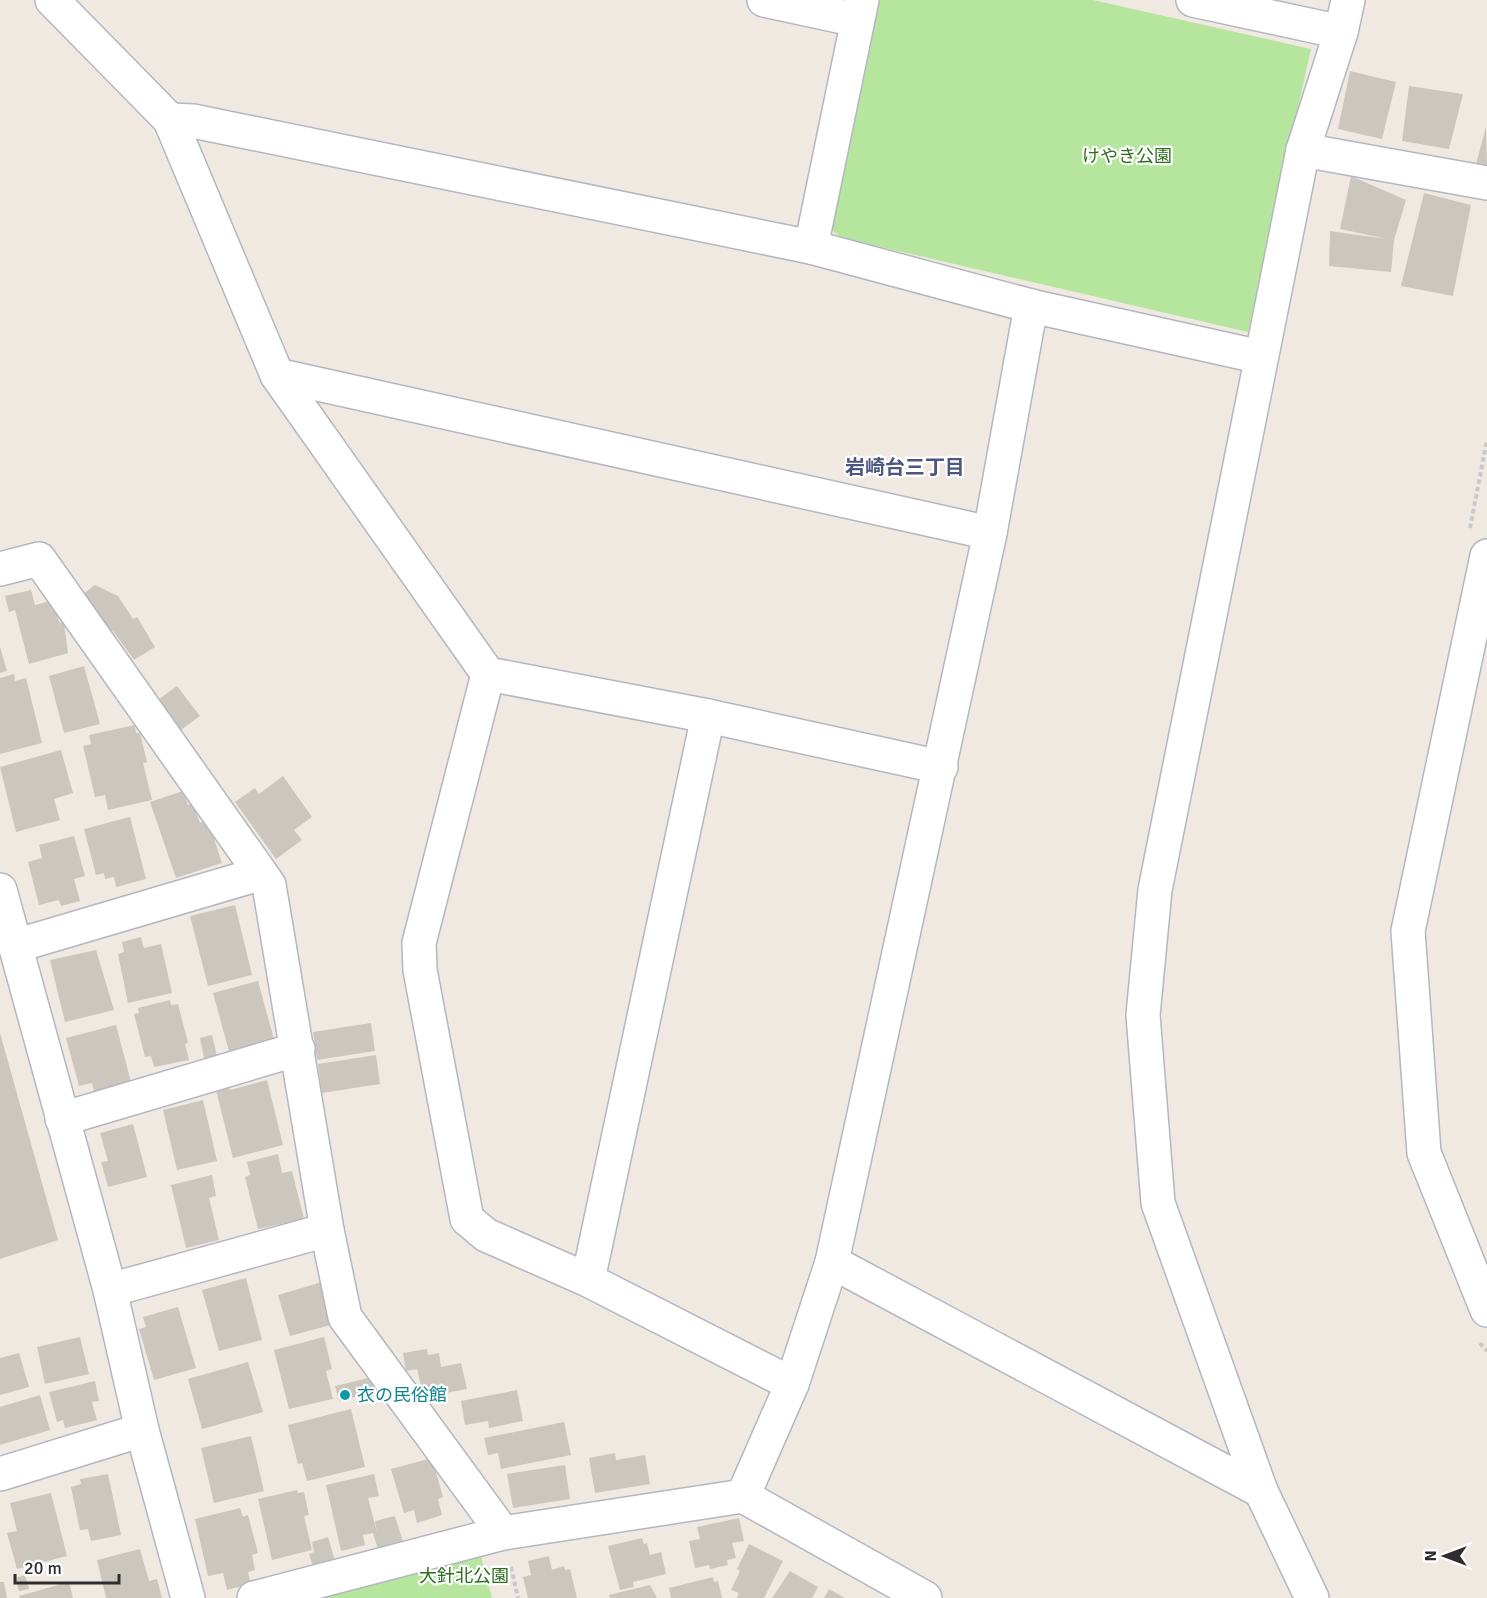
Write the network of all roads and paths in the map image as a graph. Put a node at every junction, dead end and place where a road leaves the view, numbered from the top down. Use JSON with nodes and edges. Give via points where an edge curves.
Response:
{"nodes":[{"id":1,"x":52,"y":0,"type":"edge"},
{"id":2,"x":764,"y":0,"type":"edge"},
{"id":3,"x":1193,"y":0,"type":"edge"},
{"id":4,"x":1348,"y":0,"type":"edge"},
{"id":5,"x":860,"y":10,"type":"edge"},
{"id":6,"x":1341,"y":32,"type":"junction"},
{"id":7,"x":170,"y":120,"type":"junction"},
{"id":8,"x":1303,"y":150,"type":"junction"},
{"id":9,"x":1487,"y":183,"type":"edge"},
{"id":10,"x":811,"y":248,"type":"junction"},
{"id":11,"x":1031,"y":306,"type":"junction"},
{"id":12,"x":1262,"y":357,"type":"junction"},
{"id":13,"x":277,"y":375,"type":"junction"},
{"id":14,"x":990,"y":533,"type":"junction"},
{"id":15,"x":1487,"y":556,"type":"edge"},
{"id":16,"x":0,"y":569,"type":"edge"},
{"id":17,"x":488,"y":674,"type":"junction"},
{"id":18,"x":708,"y":716,"type":"junction"},
{"id":19,"x":941,"y":767,"type":"junction"},
{"id":20,"x":259,"y":874,"type":"junction"},
{"id":21,"x":0,"y":890,"type":"edge"},
{"id":22,"x":15,"y":946,"type":"junction"},
{"id":23,"x":298,"y":1049,"type":"junction"},
{"id":24,"x":62,"y":1119,"type":"junction"},
{"id":25,"x":327,"y":1230,"type":"junction"},
{"id":26,"x":832,"y":1262,"type":"junction"},
{"id":27,"x":588,"y":1280,"type":"junction"},
{"id":28,"x":110,"y":1290,"type":"junction"},
{"id":29,"x":1487,"y":1310,"type":"edge"},
{"id":30,"x":792,"y":1384,"type":"junction"},
{"id":31,"x":142,"y":1430,"type":"junction"},
{"id":32,"x":0,"y":1474,"type":"edge"},
{"id":33,"x":1262,"y":1491,"type":"junction"},
{"id":34,"x":743,"y":1496,"type":"junction"},
{"id":35,"x":503,"y":1533,"type":"junction"},
{"id":36,"x":188,"y":1598,"type":"edge"},
{"id":37,"x":254,"y":1598,"type":"edge"},
{"id":38,"x":925,"y":1598,"type":"edge"},
{"id":39,"x":1312,"y":1598,"type":"edge"}],
"edges":[{"from":1,"to":7,"type":"street"},
{"from":2,"to":5,"type":"street"},
{"from":3,"to":6,"type":"street"},
{"from":4,"to":6,"type":"street"},
{"from":5,"to":10,"type":"street"},
{"from":6,"to":8,"type":"street"},
{"from":7,"to":10,"type":"street","via":[[193,121]]},
{"from":7,"to":13,"type":"street"},
{"from":8,"to":9,"type":"street"},
{"from":8,"to":12,"type":"street"},
{"from":10,"to":11,"type":"street"},
{"from":11,"to":12,"type":"street"},
{"from":11,"to":14,"type":"street"},
{"from":12,"to":33,"type":"street","via":[[1155,890],[1143,1015],[1158,1203]]},
{"from":13,"to":14,"type":"street"},
{"from":13,"to":17,"type":"street"},
{"from":14,"to":19,"type":"street"},
{"from":15,"to":29,"type":"street","via":[[1408,932],[1425,1153]]},
{"from":16,"to":20,"type":"street","via":[[39,559]]},
{"from":17,"to":18,"type":"street"},
{"from":17,"to":27,"type":"street","via":[[419,943],[420,970],[466,1219],[486,1235]]},
{"from":18,"to":19,"type":"street"},
{"from":18,"to":27,"type":"street"},
{"from":19,"to":26,"type":"street"},
{"from":20,"to":22,"type":"street"},
{"from":20,"to":23,"type":"street","via":[[269,885]]},
{"from":21,"to":22,"type":"street"},
{"from":22,"to":24,"type":"street"},
{"from":23,"to":24,"type":"street"},
{"from":23,"to":25,"type":"street"},
{"from":24,"to":28,"type":"street"},
{"from":25,"to":28,"type":"street"},
{"from":25,"to":35,"type":"street","via":[[345,1317]]},
{"from":26,"to":30,"type":"street"},
{"from":26,"to":33,"type":"street"},
{"from":27,"to":30,"type":"street"},
{"from":28,"to":31,"type":"street"},
{"from":30,"to":34,"type":"street"},
{"from":31,"to":32,"type":"street"},
{"from":31,"to":36,"type":"street"},
{"from":33,"to":39,"type":"street"},
{"from":34,"to":35,"type":"street"},
{"from":34,"to":38,"type":"street"},
{"from":35,"to":37,"type":"street"}]}
